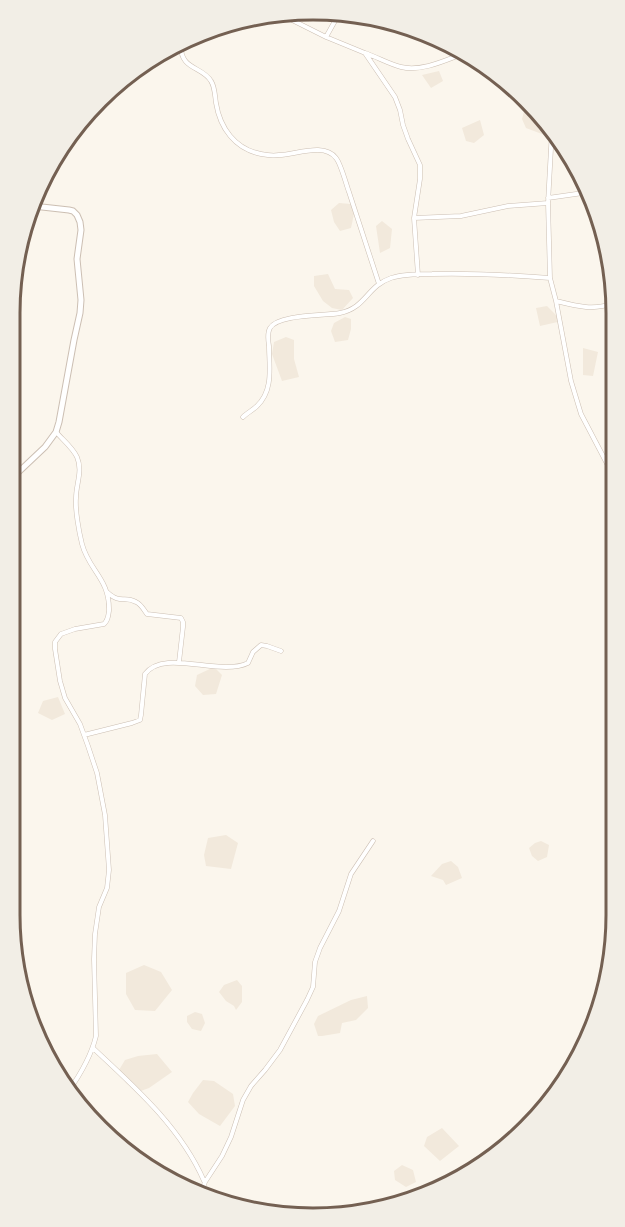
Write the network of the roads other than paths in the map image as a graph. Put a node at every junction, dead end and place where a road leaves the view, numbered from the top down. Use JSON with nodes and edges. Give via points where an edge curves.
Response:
{"nodes":[{"id":1,"x":292,"y":20,"type":"edge"},
{"id":2,"x":335,"y":20,"type":"edge"},
{"id":3,"x":326,"y":37,"type":"junction"},
{"id":4,"x":182,"y":51,"type":"edge"},
{"id":5,"x":365,"y":53,"type":"junction"},
{"id":6,"x":453,"y":56,"type":"edge"},
{"id":7,"x":551,"y":143,"type":"edge"},
{"id":8,"x":580,"y":194,"type":"edge"},
{"id":9,"x":548,"y":201,"type":"junction"},
{"id":10,"x":39,"y":207,"type":"edge"},
{"id":11,"x":414,"y":218,"type":"junction"},
{"id":12,"x":418,"y":274,"type":"junction"},
{"id":13,"x":550,"y":278,"type":"junction"},
{"id":14,"x":378,"y":284,"type":"junction"},
{"id":15,"x":556,"y":301,"type":"junction"},
{"id":16,"x":606,"y":307,"type":"edge"},
{"id":17,"x":243,"y":417,"type":"dead end"},
{"id":18,"x":56,"y":432,"type":"junction"},
{"id":19,"x":606,"y":462,"type":"edge"},
{"id":20,"x":20,"y":471,"type":"edge"},
{"id":21,"x":107,"y":591,"type":"junction"},
{"id":22,"x":280,"y":651,"type":"dead end"},
{"id":23,"x":179,"y":662,"type":"junction"},
{"id":24,"x":84,"y":735,"type":"junction"},
{"id":25,"x":373,"y":842,"type":"dead end"},
{"id":26,"x":93,"y":1048,"type":"junction"},
{"id":27,"x":74,"y":1084,"type":"edge"},
{"id":28,"x":205,"y":1182,"type":"junction"},
{"id":29,"x":203,"y":1186,"type":"edge"}],
"edges":[{"from":1,"to":3,"type":"street"},
{"from":2,"to":3,"type":"street"},
{"from":3,"to":5,"type":"street"},
{"from":4,"to":14,"type":"street","via":[[188,65],[212,82],[219,120],[238,145],[262,155],[319,150],[336,158]]},
{"from":5,"to":6,"type":"street","via":[[404,68]]},
{"from":5,"to":11,"type":"street","via":[[395,97],[420,165]]},
{"from":7,"to":9,"type":"street"},
{"from":8,"to":9,"type":"street"},
{"from":9,"to":11,"type":"street","via":[[461,216]]},
{"from":9,"to":13,"type":"street"},
{"from":10,"to":18,"type":"street","via":[[73,211],[81,230],[76,259],[80,314]]},
{"from":11,"to":12,"type":"street"},
{"from":12,"to":13,"type":"street"},
{"from":12,"to":14,"type":"street","via":[[391,277]]},
{"from":13,"to":15,"type":"street"},
{"from":14,"to":17,"type":"street","via":[[353,309],[291,318],[271,326],[267,393]]},
{"from":15,"to":16,"type":"street"},
{"from":15,"to":19,"type":"street","via":[[581,414]]},
{"from":18,"to":20,"type":"street"},
{"from":18,"to":21,"type":"street","via":[[79,463],[76,507],[82,543]]},
{"from":21,"to":23,"type":"street","via":[[118,600],[139,603],[147,614],[181,618]]},
{"from":21,"to":24,"type":"street","via":[[107,621],[61,634],[56,642],[62,690]]},
{"from":22,"to":23,"type":"street","via":[[261,645],[248,663],[237,666]]},
{"from":23,"to":24,"type":"street","via":[[148,669],[140,720]]},
{"from":24,"to":26,"type":"street","via":[[105,815],[109,870],[95,934],[97,1024]]},
{"from":25,"to":28,"type":"street","via":[[351,874],[339,911],[320,948],[307,1000],[280,1050],[243,1100],[231,1137]]},
{"from":26,"to":27,"type":"street"},
{"from":26,"to":28,"type":"street","via":[[167,1123]]},
{"from":28,"to":29,"type":"street"}]}
